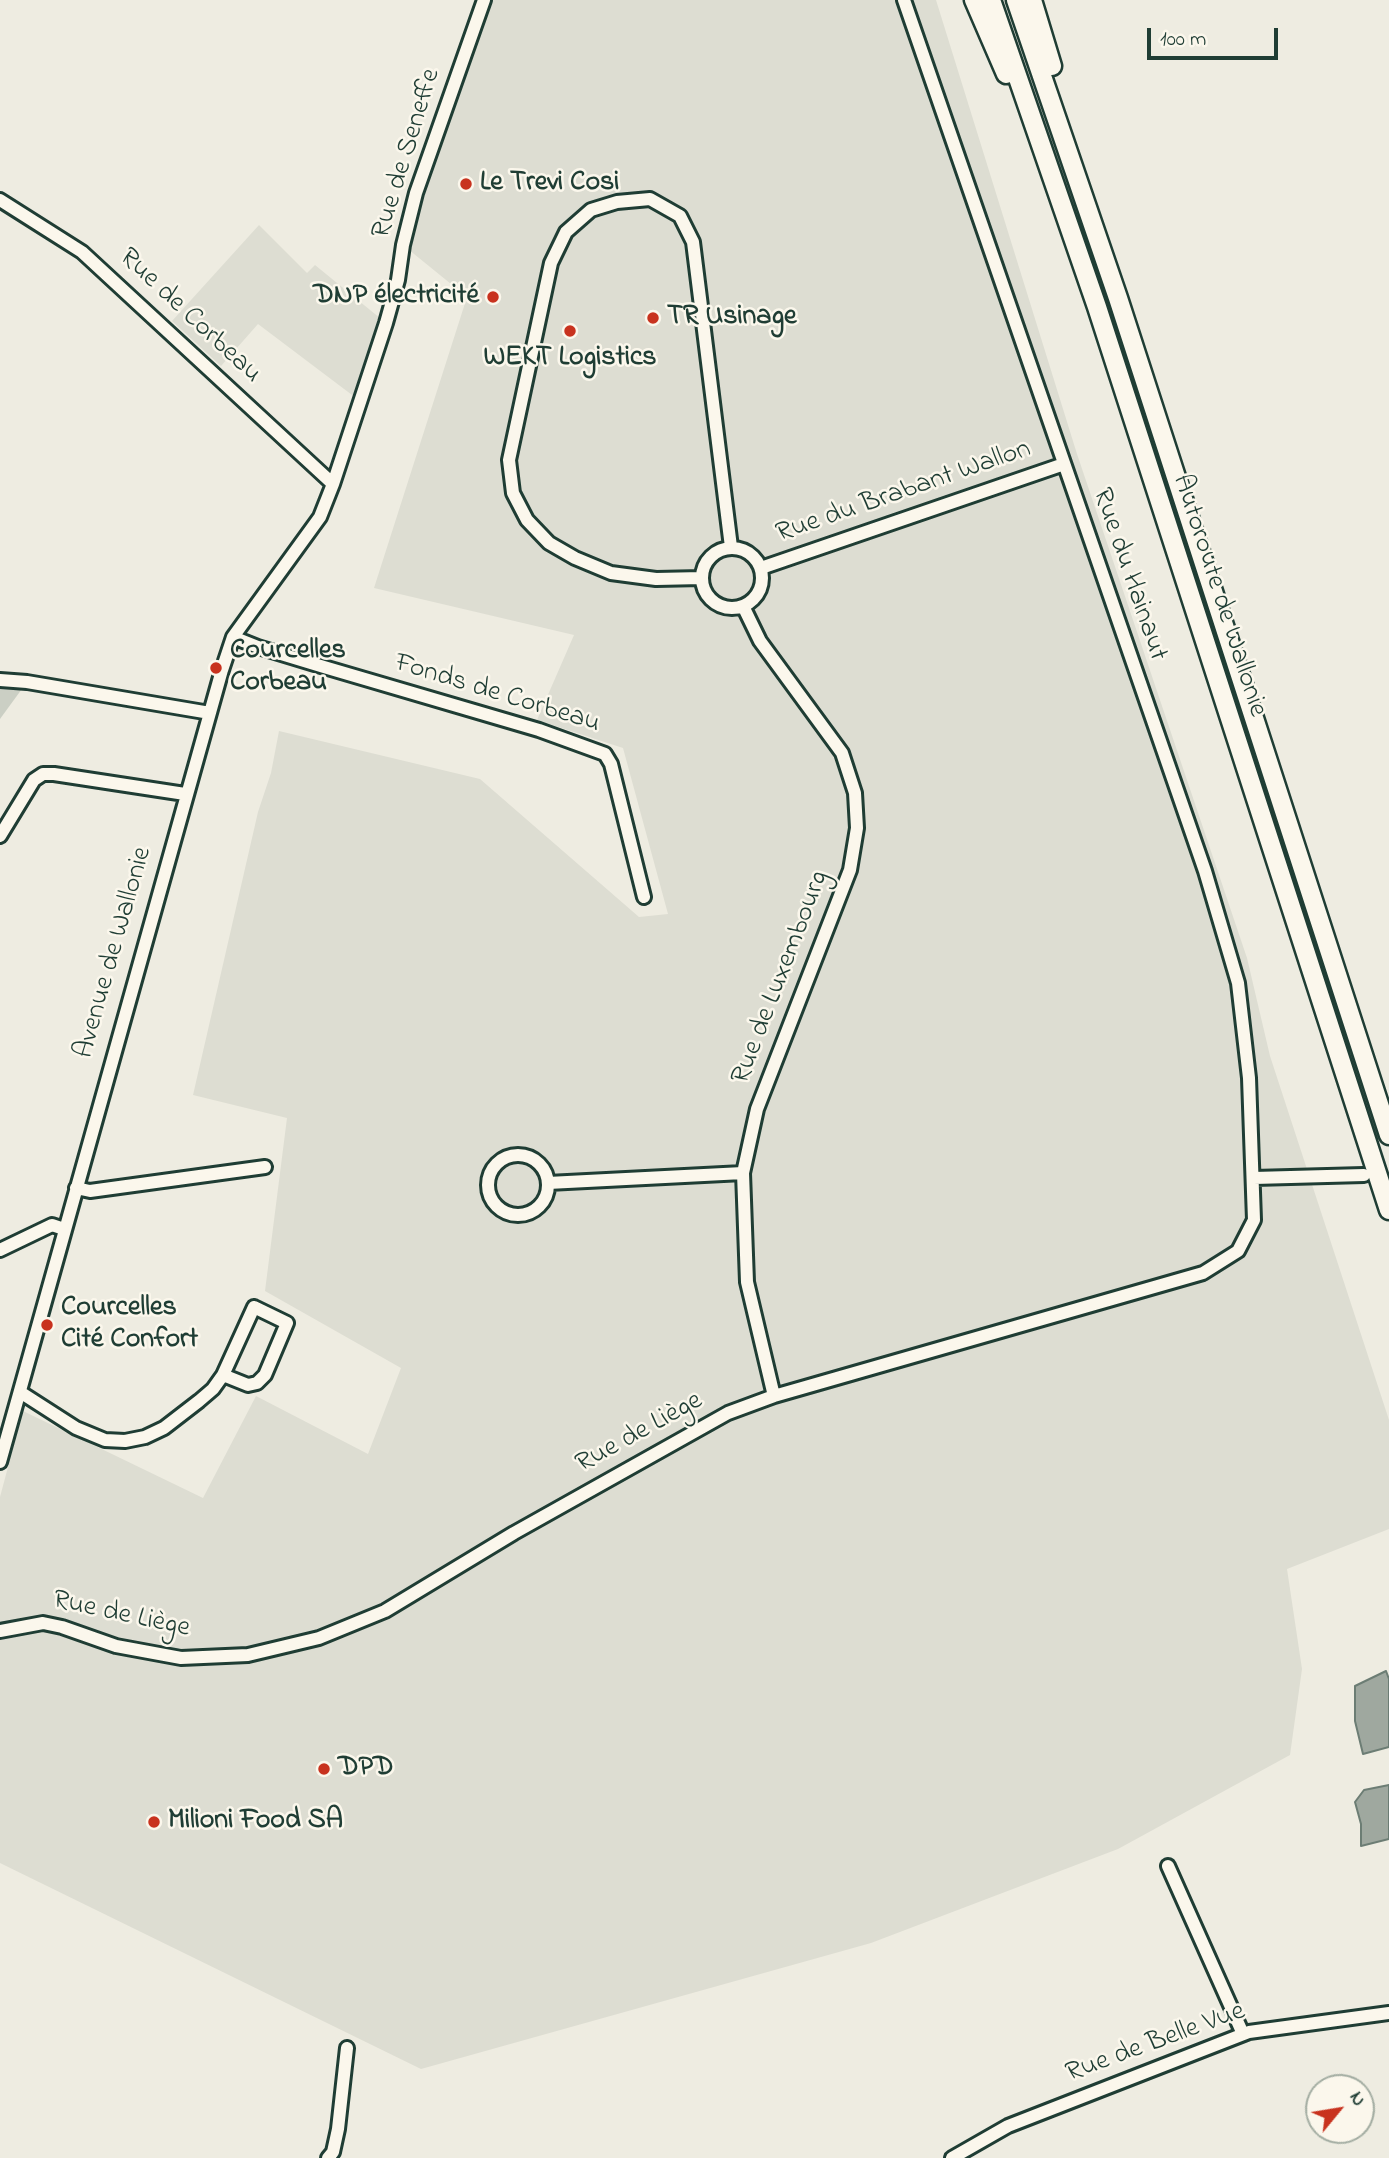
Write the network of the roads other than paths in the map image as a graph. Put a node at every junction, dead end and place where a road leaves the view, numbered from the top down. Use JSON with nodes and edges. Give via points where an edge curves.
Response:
{"nodes":[{"id":1,"x":484,"y":0,"type":"edge"},
{"id":2,"x":904,"y":0,"type":"edge"},
{"id":3,"x":974,"y":0,"type":"edge"},
{"id":4,"x":991,"y":0,"type":"edge"},
{"id":5,"x":1016,"y":0,"type":"edge"},
{"id":6,"x":1032,"y":0,"type":"edge"},
{"id":7,"x":1049,"y":90,"type":"junction"},
{"id":8,"x":1035,"y":126,"type":"junction"},
{"id":9,"x":0,"y":200,"type":"edge"},
{"id":10,"x":1063,"y":464,"type":"junction"},
{"id":11,"x":334,"y":484,"type":"junction"},
{"id":12,"x":731,"y":547,"type":"junction"},
{"id":13,"x":761,"y":568,"type":"junction"},
{"id":14,"x":702,"y":578,"type":"junction"},
{"id":15,"x":743,"y":606,"type":"junction"},
{"id":16,"x":233,"y":637,"type":"junction"},
{"id":17,"x":0,"y":680,"type":"edge"},
{"id":18,"x":209,"y":713,"type":"junction"},
{"id":19,"x":185,"y":794,"type":"junction"},
{"id":20,"x":0,"y":835,"type":"edge"},
{"id":21,"x":644,"y":897,"type":"dead end"},
{"id":22,"x":1389,"y":1135,"type":"edge"},
{"id":23,"x":265,"y":1167,"type":"dead end"},
{"id":24,"x":743,"y":1173,"type":"junction"},
{"id":25,"x":1364,"y":1175,"type":"dead end"},
{"id":26,"x":1254,"y":1178,"type":"junction"},
{"id":27,"x":548,"y":1183,"type":"junction"},
{"id":28,"x":76,"y":1188,"type":"junction"},
{"id":29,"x":1389,"y":1210,"type":"edge"},
{"id":30,"x":64,"y":1229,"type":"junction"},
{"id":31,"x":0,"y":1250,"type":"edge"},
{"id":32,"x":223,"y":1375,"type":"junction"},
{"id":33,"x":20,"y":1392,"type":"junction"},
{"id":34,"x":774,"y":1396,"type":"junction"},
{"id":35,"x":0,"y":1462,"type":"edge"},
{"id":36,"x":2,"y":1629,"type":"edge"},
{"id":37,"x":1168,"y":1866,"type":"dead end"},
{"id":38,"x":1389,"y":2013,"type":"edge"},
{"id":39,"x":1243,"y":2034,"type":"junction"},
{"id":40,"x":347,"y":2048,"type":"dead end"},
{"id":41,"x":328,"y":2158,"type":"edge"},
{"id":42,"x":952,"y":2158,"type":"edge"}],
"edges":[{"from":1,"to":11,"type":"street","name":"Rue de Seneffe","via":[[416,193],[386,323]]},
{"from":2,"to":10,"type":"street","name":"Rue du Hainaut"},
{"from":3,"to":8,"type":"highway","via":[[1017,103]]},
{"from":4,"to":8,"type":"highway","name":"Autoroute de Wallonie"},
{"from":5,"to":7,"type":"highway","name":"Autoroute de Wallonie"},
{"from":6,"to":7,"type":"highway","via":[[1053,71]]},
{"from":7,"to":22,"type":"highway","name":"Autoroute de Wallonie"},
{"from":8,"to":29,"type":"highway","name":"Autoroute de Wallonie"},
{"from":9,"to":11,"type":"street","name":"Rue de Corbeau","via":[[82,252]]},
{"from":10,"to":13,"type":"street","name":"Rue du Brabant Wallon"},
{"from":10,"to":26,"type":"street","name":"Rue du Hainaut","via":[[1205,871],[1238,983]]},
{"from":11,"to":16,"type":"street","name":"Avenue de Wallonie","via":[[320,517]]},
{"from":12,"to":13,"type":"street","via":[[750,553]]},
{"from":12,"to":14,"type":"street","via":[[707,560]]},
{"from":12,"to":14,"type":"street","via":[[693,242],[680,216],[650,199],[591,210],[566,232],[551,263],[509,460],[513,493],[527,520],[549,543],[575,558],[611,573],[656,579]]},
{"from":13,"to":15,"type":"street","via":[[762,587]]},
{"from":14,"to":15,"type":"street","via":[[715,603]]},
{"from":15,"to":24,"type":"street","name":"Rue de Luxembourg","via":[[760,641],[842,753],[855,793],[857,828],[850,870],[757,1109]]},
{"from":16,"to":18,"type":"street","name":"Avenue de Wallonie"},
{"from":16,"to":21,"type":"street","name":"Fonds de Corbeau","via":[[605,754]]},
{"from":17,"to":18,"type":"street"},
{"from":18,"to":19,"type":"street","name":"Avenue de Wallonie"},
{"from":19,"to":20,"type":"street","via":[[43,774],[34,780]]},
{"from":19,"to":28,"type":"street","name":"Avenue de Wallonie"},
{"from":23,"to":28,"type":"street","via":[[90,1191]]},
{"from":24,"to":27,"type":"street"},
{"from":24,"to":34,"type":"street","name":"Rue de Luxembourg","via":[[747,1282]]},
{"from":25,"to":26,"type":"street"},
{"from":26,"to":34,"type":"street","name":"Rue de Liège","via":[[1254,1220],[1238,1251],[1203,1273]]},
{"from":27,"to":27,"type":"street","via":[[540,1164],[513,1154],[495,1164],[487,1182],[492,1202],[516,1216],[540,1206]]},
{"from":28,"to":30,"type":"street","name":"Avenue de Wallonie"},
{"from":30,"to":31,"type":"street","via":[[52,1225]]},
{"from":30,"to":33,"type":"street","name":"Avenue de Wallonie"},
{"from":32,"to":32,"type":"street","via":[[247,1385],[257,1383],[265,1375],[287,1323],[254,1307]]},
{"from":32,"to":33,"type":"street","via":[[213,1389],[164,1427],[125,1441],[105,1440],[76,1428]]},
{"from":33,"to":35,"type":"street","name":"Avenue de Wallonie"},
{"from":34,"to":36,"type":"street","name":"Rue de Liège","via":[[728,1413],[385,1611],[320,1639],[248,1655],[181,1658],[116,1646],[43,1623]]},
{"from":37,"to":39,"type":"street"},
{"from":38,"to":39,"type":"street","name":"Rue de Belle Vue"},
{"from":39,"to":42,"type":"street","name":"Rue de Belle Vue","via":[[1008,2126]]},
{"from":40,"to":41,"type":"street","via":[[338,2129]]}]}
